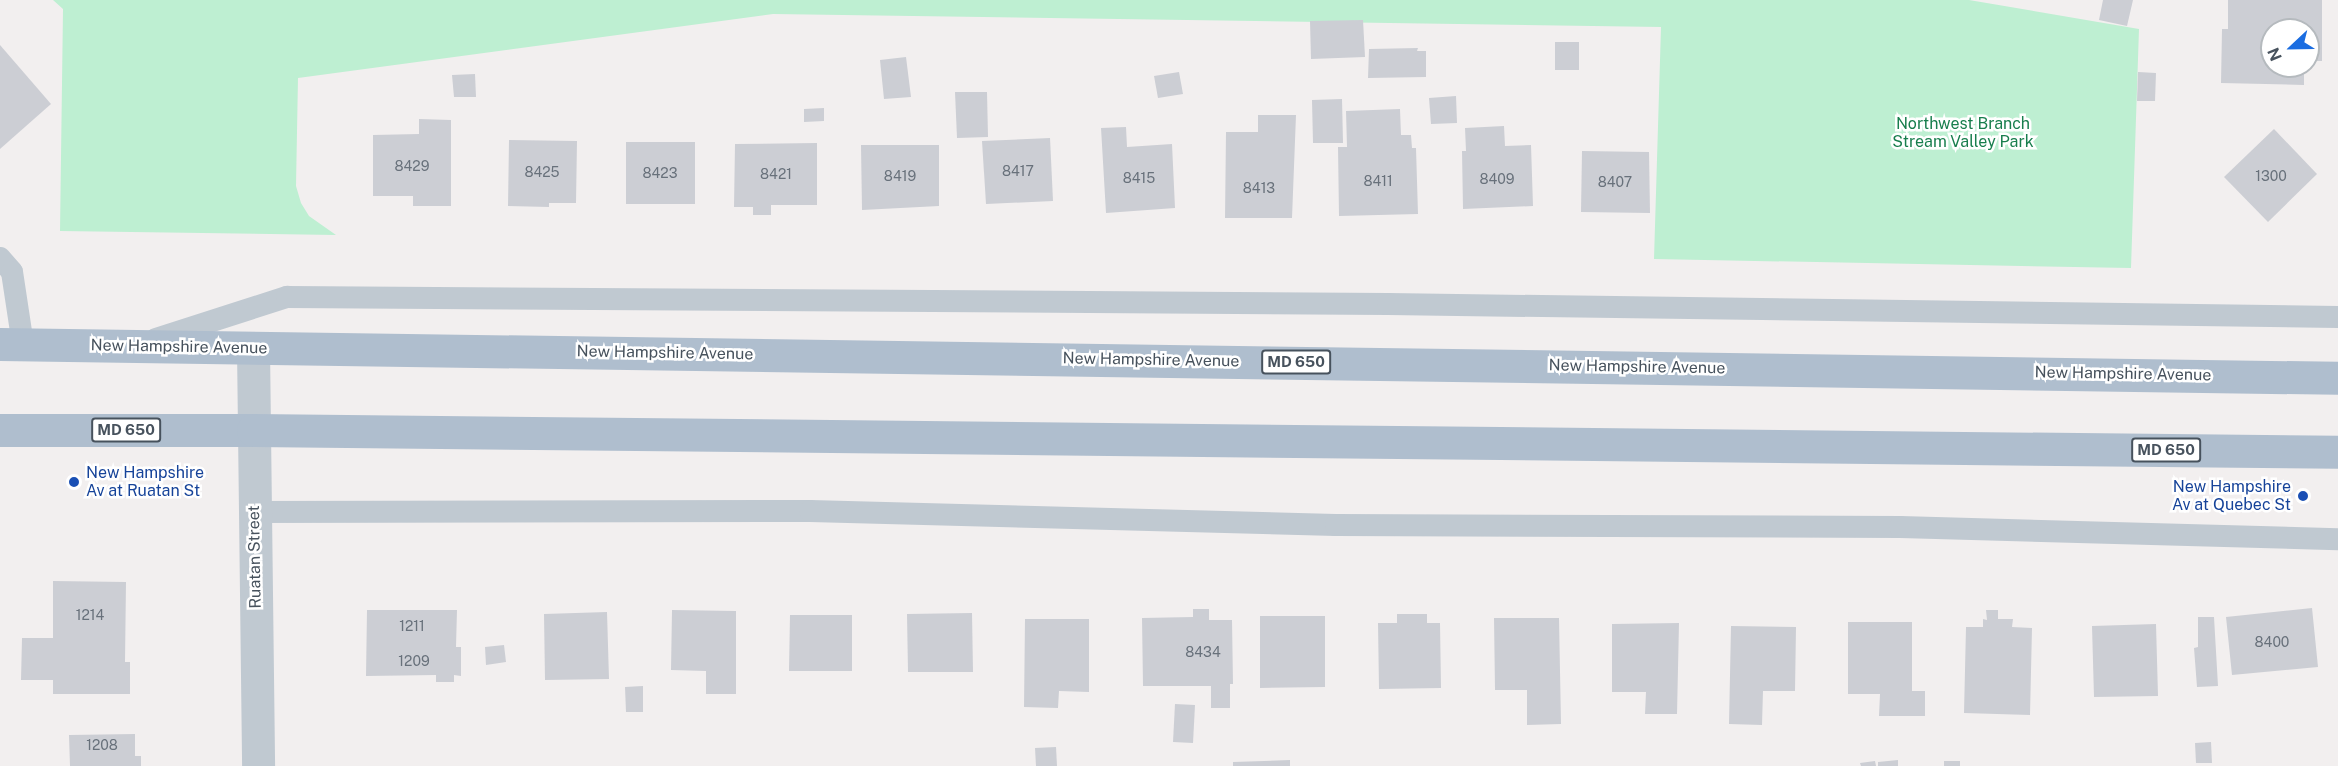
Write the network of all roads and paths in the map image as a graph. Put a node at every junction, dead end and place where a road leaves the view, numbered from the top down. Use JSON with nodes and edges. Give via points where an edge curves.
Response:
{"nodes":[{"id":1,"x":4,"y":266,"type":"edge"},
{"id":2,"x":2338,"y":316,"type":"edge"},
{"id":3,"x":12,"y":345,"type":"edge"},
{"id":4,"x":136,"y":346,"type":"junction"},
{"id":5,"x":253,"y":348,"type":"junction"},
{"id":6,"x":2338,"y":378,"type":"edge"},
{"id":7,"x":0,"y":430,"type":"edge"},
{"id":8,"x":253,"y":430,"type":"junction"},
{"id":9,"x":2338,"y":452,"type":"edge"},
{"id":10,"x":254,"y":512,"type":"junction"},
{"id":11,"x":2338,"y":539,"type":"edge"},
{"id":12,"x":258,"y":766,"type":"edge"}],
"edges":[{"from":1,"to":3,"type":"lane"},
{"from":2,"to":4,"type":"lane","via":[[1388,304],[287,297]]},
{"from":3,"to":4,"type":"main road","name":"New Hampshire Avenue","number":"MD 650"},
{"from":4,"to":5,"type":"main road","name":"New Hampshire Avenue","number":"MD 650"},
{"from":5,"to":6,"type":"main road","name":"New Hampshire Avenue","number":"MD 650"},
{"from":5,"to":8,"type":"street","name":"Ruatan Street"},
{"from":7,"to":8,"type":"main road","number":"MD 650"},
{"from":8,"to":9,"type":"main road","number":"MD 650"},
{"from":8,"to":10,"type":"street","name":"Ruatan Street"},
{"from":10,"to":11,"type":"lane","via":[[810,512],[1336,525],[1900,527]]},
{"from":10,"to":12,"type":"street","name":"Ruatan Street"}]}
